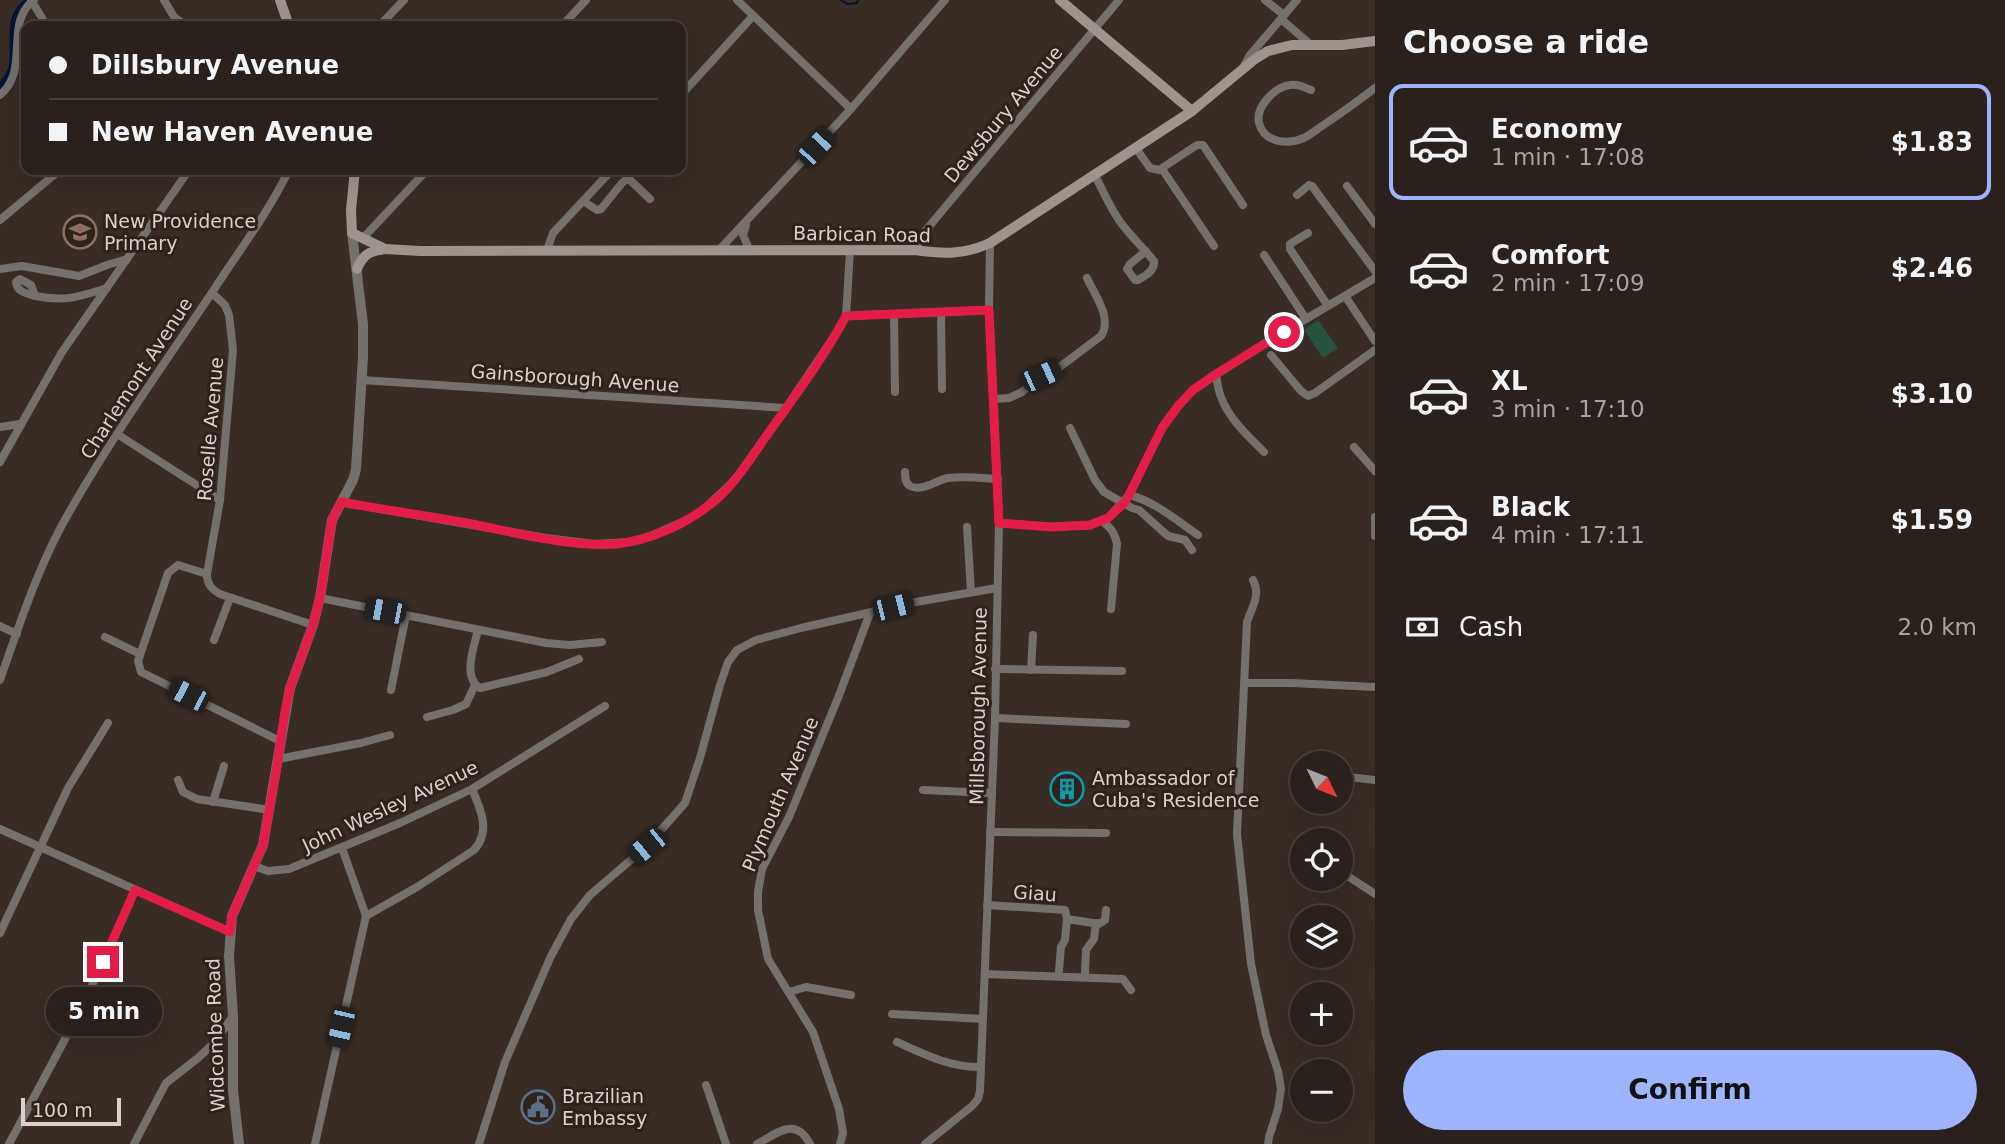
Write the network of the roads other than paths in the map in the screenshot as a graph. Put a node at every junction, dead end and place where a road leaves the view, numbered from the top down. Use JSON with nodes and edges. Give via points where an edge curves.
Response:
{"nodes":[{"id":1,"x":32,"y":0,"type":"edge"},
{"id":2,"x":164,"y":0,"type":"edge"},
{"id":3,"x":279,"y":0,"type":"edge"},
{"id":4,"x":404,"y":0,"type":"edge"},
{"id":5,"x":586,"y":0,"type":"edge"},
{"id":6,"x":737,"y":0,"type":"edge"},
{"id":7,"x":945,"y":0,"type":"edge"},
{"id":8,"x":1060,"y":0,"type":"edge"},
{"id":9,"x":1119,"y":0,"type":"edge"},
{"id":10,"x":1265,"y":0,"type":"edge"},
{"id":11,"x":1297,"y":0,"type":"edge"},
{"id":12,"x":754,"y":16,"type":"junction"},
{"id":13,"x":1282,"y":17,"type":"junction"},
{"id":14,"x":44,"y":21,"type":"edge"},
{"id":15,"x":180,"y":21,"type":"edge"},
{"id":16,"x":287,"y":21,"type":"edge"},
{"id":17,"x":384,"y":21,"type":"edge"},
{"id":18,"x":567,"y":21,"type":"edge"},
{"id":19,"x":1094,"y":29,"type":"junction"},
{"id":20,"x":1375,"y":41,"type":"edge"},
{"id":21,"x":1311,"y":45,"type":"junction"},
{"id":22,"x":1242,"y":70,"type":"junction"},
{"id":23,"x":1375,"y":88,"type":"edge"},
{"id":24,"x":686,"y":90,"type":"edge"},
{"id":25,"x":1311,"y":90,"type":"dead end"},
{"id":26,"x":0,"y":95,"type":"edge"},
{"id":27,"x":851,"y":109,"type":"junction"},
{"id":28,"x":1192,"y":111,"type":"junction"},
{"id":29,"x":1135,"y":147,"type":"junction"},
{"id":30,"x":1162,"y":169,"type":"junction"},
{"id":31,"x":1094,"y":174,"type":"junction"},
{"id":32,"x":54,"y":175,"type":"edge"},
{"id":33,"x":186,"y":175,"type":"edge"},
{"id":34,"x":286,"y":175,"type":"edge"},
{"id":35,"x":354,"y":175,"type":"edge"},
{"id":36,"x":423,"y":175,"type":"edge"},
{"id":37,"x":607,"y":175,"type":"edge"},
{"id":38,"x":1347,"y":186,"type":"dead end"},
{"id":39,"x":1297,"y":195,"type":"dead end"},
{"id":40,"x":650,"y":199,"type":"dead end"},
{"id":41,"x":583,"y":201,"type":"junction"},
{"id":42,"x":1243,"y":205,"type":"dead end"},
{"id":43,"x":0,"y":220,"type":"edge"},
{"id":44,"x":747,"y":222,"type":"junction"},
{"id":45,"x":1375,"y":224,"type":"edge"},
{"id":46,"x":352,"y":233,"type":"junction"},
{"id":47,"x":1308,"y":233,"type":"dead end"},
{"id":48,"x":363,"y":238,"type":"junction"},
{"id":49,"x":990,"y":243,"type":"junction"},
{"id":50,"x":1214,"y":246,"type":"dead end"},
{"id":51,"x":385,"y":249,"type":"junction"},
{"id":52,"x":547,"y":250,"type":"junction"},
{"id":53,"x":719,"y":250,"type":"junction"},
{"id":54,"x":915,"y":250,"type":"junction"},
{"id":55,"x":750,"y":251,"type":"junction"},
{"id":56,"x":850,"y":251,"type":"junction"},
{"id":57,"x":1146,"y":251,"type":"dead end"},
{"id":58,"x":1264,"y":255,"type":"dead end"},
{"id":59,"x":127,"y":259,"type":"junction"},
{"id":60,"x":0,"y":269,"type":"edge"},
{"id":61,"x":357,"y":269,"type":"junction"},
{"id":62,"x":1375,"y":271,"type":"edge"},
{"id":63,"x":1087,"y":278,"type":"dead end"},
{"id":64,"x":1375,"y":278,"type":"edge"},
{"id":65,"x":107,"y":288,"type":"junction"},
{"id":66,"x":212,"y":293,"type":"junction"},
{"id":67,"x":35,"y":296,"type":"dead end"},
{"id":68,"x":1345,"y":296,"type":"junction"},
{"id":69,"x":1328,"y":306,"type":"junction"},
{"id":70,"x":989,"y":310,"type":"junction"},
{"id":71,"x":941,"y":312,"type":"junction"},
{"id":72,"x":894,"y":314,"type":"junction"},
{"id":73,"x":846,"y":316,"type":"junction"},
{"id":74,"x":1306,"y":319,"type":"junction"},
{"id":75,"x":1375,"y":341,"type":"edge"},
{"id":76,"x":1375,"y":350,"type":"edge"},
{"id":77,"x":1271,"y":355,"type":"dead end"},
{"id":78,"x":1216,"y":374,"type":"junction"},
{"id":79,"x":362,"y":380,"type":"junction"},
{"id":80,"x":942,"y":389,"type":"dead end"},
{"id":81,"x":895,"y":392,"type":"dead end"},
{"id":82,"x":994,"y":399,"type":"junction"},
{"id":83,"x":786,"y":408,"type":"junction"},
{"id":84,"x":20,"y":424,"type":"junction"},
{"id":85,"x":0,"y":427,"type":"edge"},
{"id":86,"x":1070,"y":428,"type":"dead end"},
{"id":87,"x":117,"y":434,"type":"junction"},
{"id":88,"x":1354,"y":447,"type":"dead end"},
{"id":89,"x":1264,"y":452,"type":"dead end"},
{"id":90,"x":0,"y":462,"type":"edge"},
{"id":91,"x":905,"y":471,"type":"dead end"},
{"id":92,"x":1375,"y":471,"type":"edge"},
{"id":93,"x":998,"y":479,"type":"junction"},
{"id":94,"x":1129,"y":495,"type":"junction"},
{"id":95,"x":220,"y":500,"type":"junction"},
{"id":96,"x":341,"y":502,"type":"junction"},
{"id":97,"x":1124,"y":503,"type":"junction"},
{"id":98,"x":1375,"y":517,"type":"edge"},
{"id":99,"x":1102,"y":521,"type":"junction"},
{"id":100,"x":999,"y":523,"type":"junction"},
{"id":101,"x":967,"y":527,"type":"dead end"},
{"id":102,"x":1198,"y":535,"type":"dead end"},
{"id":103,"x":1375,"y":536,"type":"edge"},
{"id":104,"x":1192,"y":550,"type":"dead end"},
{"id":105,"x":207,"y":574,"type":"junction"},
{"id":106,"x":1253,"y":580,"type":"dead end"},
{"id":107,"x":997,"y":589,"type":"junction"},
{"id":108,"x":971,"y":592,"type":"junction"},
{"id":109,"x":230,"y":598,"type":"junction"},
{"id":110,"x":320,"y":598,"type":"junction"},
{"id":111,"x":1111,"y":609,"type":"dead end"},
{"id":112,"x":870,"y":613,"type":"junction"},
{"id":113,"x":406,"y":615,"type":"junction"},
{"id":114,"x":313,"y":625,"type":"junction"},
{"id":115,"x":0,"y":626,"type":"edge"},
{"id":116,"x":478,"y":630,"type":"junction"},
{"id":117,"x":16,"y":634,"type":"junction"},
{"id":118,"x":1033,"y":635,"type":"dead end"},
{"id":119,"x":106,"y":637,"type":"dead end"},
{"id":120,"x":214,"y":640,"type":"dead end"},
{"id":121,"x":603,"y":642,"type":"dead end"},
{"id":122,"x":140,"y":654,"type":"junction"},
{"id":123,"x":579,"y":659,"type":"dead end"},
{"id":124,"x":995,"y":669,"type":"junction"},
{"id":125,"x":1031,"y":670,"type":"junction"},
{"id":126,"x":1122,"y":671,"type":"dead end"},
{"id":127,"x":0,"y":680,"type":"edge"},
{"id":128,"x":1245,"y":683,"type":"junction"},
{"id":129,"x":475,"y":685,"type":"junction"},
{"id":130,"x":1375,"y":687,"type":"edge"},
{"id":131,"x":391,"y":690,"type":"dead end"},
{"id":132,"x":605,"y":706,"type":"dead end"},
{"id":133,"x":426,"y":718,"type":"dead end"},
{"id":134,"x":995,"y":718,"type":"junction"},
{"id":135,"x":108,"y":723,"type":"dead end"},
{"id":136,"x":1126,"y":724,"type":"dead end"},
{"id":137,"x":390,"y":735,"type":"dead end"},
{"id":138,"x":280,"y":741,"type":"junction"},
{"id":139,"x":278,"y":759,"type":"junction"},
{"id":140,"x":224,"y":766,"type":"dead end"},
{"id":141,"x":1353,"y":778,"type":"edge"},
{"id":142,"x":178,"y":780,"type":"dead end"},
{"id":143,"x":1375,"y":780,"type":"edge"},
{"id":144,"x":472,"y":789,"type":"junction"},
{"id":145,"x":923,"y":790,"type":"dead end"},
{"id":146,"x":992,"y":793,"type":"junction"},
{"id":147,"x":213,"y":802,"type":"junction"},
{"id":148,"x":270,"y":810,"type":"junction"},
{"id":149,"x":0,"y":829,"type":"edge"},
{"id":150,"x":993,"y":832,"type":"junction"},
{"id":151,"x":1106,"y":833,"type":"dead end"},
{"id":152,"x":39,"y":847,"type":"junction"},
{"id":153,"x":342,"y":848,"type":"junction"},
{"id":154,"x":254,"y":866,"type":"junction"},
{"id":155,"x":1353,"y":880,"type":"edge"},
{"id":156,"x":135,"y":890,"type":"junction"},
{"id":157,"x":1375,"y":894,"type":"edge"},
{"id":158,"x":991,"y":906,"type":"junction"},
{"id":159,"x":1106,"y":910,"type":"dead end"},
{"id":160,"x":366,"y":916,"type":"junction"},
{"id":161,"x":1067,"y":919,"type":"junction"},
{"id":162,"x":1096,"y":923,"type":"junction"},
{"id":163,"x":230,"y":932,"type":"junction"},
{"id":164,"x":0,"y":933,"type":"edge"},
{"id":165,"x":1059,"y":971,"type":"dead end"},
{"id":166,"x":1085,"y":973,"type":"dead end"},
{"id":167,"x":985,"y":974,"type":"junction"},
{"id":168,"x":1131,"y":990,"type":"dead end"},
{"id":169,"x":789,"y":992,"type":"junction"},
{"id":170,"x":851,"y":995,"type":"dead end"},
{"id":171,"x":892,"y":1014,"type":"dead end"},
{"id":172,"x":233,"y":1016,"type":"junction"},
{"id":173,"x":983,"y":1019,"type":"junction"},
{"id":174,"x":898,"y":1042,"type":"dead end"},
{"id":175,"x":981,"y":1068,"type":"junction"},
{"id":176,"x":706,"y":1086,"type":"dead end"},
{"id":177,"x":9,"y":1144,"type":"edge"},
{"id":178,"x":134,"y":1144,"type":"edge"},
{"id":179,"x":239,"y":1144,"type":"edge"},
{"id":180,"x":315,"y":1144,"type":"edge"},
{"id":181,"x":479,"y":1144,"type":"edge"},
{"id":182,"x":726,"y":1144,"type":"edge"},
{"id":183,"x":757,"y":1144,"type":"edge"},
{"id":184,"x":810,"y":1144,"type":"edge"},
{"id":185,"x":840,"y":1144,"type":"edge"},
{"id":186,"x":925,"y":1144,"type":"edge"},
{"id":187,"x":1268,"y":1144,"type":"edge"}],
"edges":[{"from":1,"to":14,"type":"street"},
{"from":1,"to":26,"type":"street","via":[[20,17],[14,76]]},
{"from":2,"to":15,"type":"street"},
{"from":3,"to":16,"type":"main road"},
{"from":4,"to":17,"type":"street"},
{"from":5,"to":18,"type":"street"},
{"from":6,"to":12,"type":"street"},
{"from":7,"to":27,"type":"street"},
{"from":8,"to":19,"type":"main road"},
{"from":9,"to":19,"type":"street","name":"Dewsbury Avenue"},
{"from":10,"to":13,"type":"street"},
{"from":11,"to":13,"type":"street"},
{"from":12,"to":24,"type":"street"},
{"from":12,"to":27,"type":"street"},
{"from":13,"to":21,"type":"street"},
{"from":13,"to":22,"type":"street"},
{"from":19,"to":28,"type":"main road"},
{"from":19,"to":54,"type":"street","name":"Dewsbury Avenue","via":[[926,230]]},
{"from":20,"to":21,"type":"main road","name":"Barbican Road"},
{"from":21,"to":22,"type":"main road","name":"Barbican Road","via":[[1268,51]]},
{"from":22,"to":28,"type":"main road","name":"Barbican Road"},
{"from":23,"to":25,"type":"street","via":[[1305,138],[1281,143],[1263,132],[1258,122],[1260,111],[1275,92],[1287,85]]},
{"from":27,"to":44,"type":"street"},
{"from":28,"to":29,"type":"main road","name":"Barbican Road"},
{"from":29,"to":30,"type":"street","via":[[1150,168]]},
{"from":29,"to":31,"type":"main road","name":"Barbican Road"},
{"from":30,"to":42,"type":"street","via":[[1201,144]]},
{"from":30,"to":50,"type":"street"},
{"from":31,"to":49,"type":"main road","name":"Barbican Road"},
{"from":31,"to":57,"type":"street","via":[[1121,222]]},
{"from":32,"to":43,"type":"street"},
{"from":33,"to":59,"type":"street"},
{"from":34,"to":66,"type":"street","name":"Charlemont Avenue"},
{"from":35,"to":46,"type":"main road"},
{"from":36,"to":48,"type":"street"},
{"from":37,"to":41,"type":"street"},
{"from":38,"to":45,"type":"street"},
{"from":39,"to":62,"type":"street","via":[[1312,186]]},
{"from":40,"to":41,"type":"street","via":[[627,179],[601,209]]},
{"from":41,"to":52,"type":"street","via":[[553,233]]},
{"from":44,"to":53,"type":"street"},
{"from":44,"to":55,"type":"street","via":[[743,235]]},
{"from":46,"to":48,"type":"main road","name":"Barbican Road"},
{"from":46,"to":61,"type":"street","name":"Widcombe Road"},
{"from":47,"to":69,"type":"street","via":[[1290,244],[1290,249]]},
{"from":48,"to":51,"type":"main road","name":"Barbican Road"},
{"from":49,"to":54,"type":"main road","name":"Barbican Road","via":[[960,253]]},
{"from":49,"to":70,"type":"street","name":"Millsborough Avenue"},
{"from":51,"to":52,"type":"main road","name":"Barbican Road"},
{"from":51,"to":61,"type":"main road","via":[[365,255]]},
{"from":52,"to":53,"type":"main road","name":"Barbican Road"},
{"from":53,"to":55,"type":"main road","name":"Barbican Road"},
{"from":54,"to":56,"type":"main road","name":"Barbican Road"},
{"from":55,"to":56,"type":"main road","name":"Barbican Road"},
{"from":56,"to":73,"type":"street"},
{"from":58,"to":74,"type":"street"},
{"from":59,"to":60,"type":"street","via":[[79,276],[22,266]]},
{"from":59,"to":65,"type":"street"},
{"from":61,"to":79,"type":"street","name":"Widcombe Road","via":[[363,324]]},
{"from":63,"to":82,"type":"street","via":[[1105,316],[1105,330],[1022,392]]},
{"from":64,"to":68,"type":"street"},
{"from":65,"to":67,"type":"street","via":[[70,299]]},
{"from":65,"to":84,"type":"street"},
{"from":66,"to":87,"type":"street","name":"Charlemont Avenue"},
{"from":66,"to":95,"type":"street","name":"Roselle Avenue","via":[[229,315],[233,350]]},
{"from":68,"to":69,"type":"street"},
{"from":68,"to":75,"type":"street"},
{"from":69,"to":74,"type":"street"},
{"from":70,"to":71,"type":"street"},
{"from":70,"to":82,"type":"street","name":"Millsborough Avenue"},
{"from":71,"to":72,"type":"street"},
{"from":71,"to":80,"type":"street"},
{"from":72,"to":73,"type":"street"},
{"from":72,"to":81,"type":"street"},
{"from":73,"to":83,"type":"street"},
{"from":74,"to":78,"type":"street"},
{"from":76,"to":77,"type":"street","via":[[1308,396]]},
{"from":78,"to":89,"type":"street","via":[[1220,397]]},
{"from":78,"to":94,"type":"street","via":[[1193,390],[1162,428]]},
{"from":79,"to":83,"type":"street","name":"Gainsborough Avenue"},
{"from":79,"to":96,"type":"street","name":"Widcombe Road","via":[[355,469]]},
{"from":82,"to":93,"type":"street","name":"Millsborough Avenue"},
{"from":83,"to":96,"type":"street","via":[[719,497],[685,521],[630,542],[594,544],[546,538]]},
{"from":84,"to":85,"type":"street"},
{"from":84,"to":90,"type":"street"},
{"from":86,"to":97,"type":"street","via":[[1095,480],[1110,497]]},
{"from":87,"to":95,"type":"street"},
{"from":87,"to":117,"type":"street","name":"Charlemont Avenue","via":[[69,512]]},
{"from":88,"to":92,"type":"street"},
{"from":91,"to":93,"type":"street","via":[[906,483],[916,487],[947,478]]},
{"from":93,"to":100,"type":"street","name":"Millsborough Avenue"},
{"from":94,"to":97,"type":"street"},
{"from":94,"to":102,"type":"street","via":[[1140,497]]},
{"from":95,"to":105,"type":"street","name":"Roselle Avenue"},
{"from":96,"to":110,"type":"street","name":"Widcombe Road","via":[[332,520]]},
{"from":97,"to":99,"type":"street"},
{"from":97,"to":104,"type":"street","via":[[1145,514],[1168,536],[1185,540]]},
{"from":98,"to":103,"type":"street"},
{"from":99,"to":100,"type":"street","via":[[1051,527]]},
{"from":99,"to":111,"type":"street","via":[[1116,536],[1117,544]]},
{"from":100,"to":107,"type":"street","name":"Millsborough Avenue"},
{"from":101,"to":108,"type":"street"},
{"from":105,"to":109,"type":"street","via":[[210,588]]},
{"from":105,"to":122,"type":"street","via":[[182,565],[171,569]]},
{"from":106,"to":128,"type":"street","via":[[1258,588],[1247,622]]},
{"from":107,"to":108,"type":"street"},
{"from":107,"to":124,"type":"street","name":"Millsborough Avenue"},
{"from":108,"to":112,"type":"street"},
{"from":109,"to":114,"type":"street"},
{"from":109,"to":120,"type":"street"},
{"from":110,"to":113,"type":"street"},
{"from":110,"to":114,"type":"street","name":"Widcombe Road"},
{"from":112,"to":169,"type":"street","name":"Plymouth Avenue","via":[[789,817],[759,880],[758,909],[768,959]]},
{"from":112,"to":181,"type":"street","via":[[756,640],[737,650],[728,662],[685,803],[570,919],[505,1062]]},
{"from":113,"to":116,"type":"street"},
{"from":113,"to":131,"type":"street"},
{"from":114,"to":138,"type":"street","name":"Widcombe Road","via":[[290,688]]},
{"from":115,"to":117,"type":"street"},
{"from":116,"to":121,"type":"street","via":[[559,644]]},
{"from":116,"to":129,"type":"street","via":[[470,666]]},
{"from":117,"to":127,"type":"street","name":"Charlemont Avenue"},
{"from":118,"to":125,"type":"street"},
{"from":119,"to":122,"type":"street"},
{"from":122,"to":138,"type":"street","via":[[141,672]]},
{"from":123,"to":129,"type":"street","via":[[510,682]]},
{"from":124,"to":125,"type":"street"},
{"from":124,"to":134,"type":"street","name":"Millsborough Avenue"},
{"from":125,"to":126,"type":"street"},
{"from":128,"to":130,"type":"street"},
{"from":128,"to":187,"type":"street","via":[[1237,834],[1251,964],[1281,1089]]},
{"from":129,"to":133,"type":"street","via":[[466,704]]},
{"from":132,"to":144,"type":"street","name":"John Wesley Avenue"},
{"from":134,"to":136,"type":"street"},
{"from":134,"to":146,"type":"street","name":"Millsborough Avenue"},
{"from":135,"to":152,"type":"street"},
{"from":137,"to":139,"type":"street"},
{"from":138,"to":139,"type":"street","name":"Widcombe Road"},
{"from":139,"to":148,"type":"street","name":"Widcombe Road"},
{"from":140,"to":147,"type":"street"},
{"from":141,"to":143,"type":"street"},
{"from":142,"to":147,"type":"street","via":[[187,795]]},
{"from":144,"to":153,"type":"street","name":"John Wesley Avenue"},
{"from":144,"to":160,"type":"street","via":[[484,822],[474,850]]},
{"from":145,"to":146,"type":"street","via":[[939,795]]},
{"from":146,"to":150,"type":"street","name":"Millsborough Avenue"},
{"from":147,"to":148,"type":"street"},
{"from":148,"to":154,"type":"street","name":"Widcombe Road"},
{"from":149,"to":152,"type":"street"},
{"from":150,"to":151,"type":"street"},
{"from":150,"to":158,"type":"street","name":"Millsborough Avenue"},
{"from":152,"to":156,"type":"street"},
{"from":152,"to":164,"type":"street"},
{"from":153,"to":154,"type":"street","name":"John Wesley Avenue","via":[[289,869],[268,871]]},
{"from":153,"to":160,"type":"street"},
{"from":154,"to":163,"type":"street","name":"Widcombe Road","via":[[232,916]]},
{"from":155,"to":157,"type":"street"},
{"from":156,"to":163,"type":"street"},
{"from":156,"to":177,"type":"street","via":[[81,1008]]},
{"from":158,"to":161,"type":"street","name":"Giau","via":[[1062,909]]},
{"from":158,"to":167,"type":"street","name":"Millsborough Avenue"},
{"from":159,"to":162,"type":"street","via":[[1105,920]]},
{"from":160,"to":180,"type":"street"},
{"from":161,"to":162,"type":"street","name":"Giau"},
{"from":161,"to":165,"type":"street","name":"Giau"},
{"from":162,"to":166,"type":"street","via":[[1094,939],[1086,950]]},
{"from":163,"to":172,"type":"street","name":"Widcombe Road"},
{"from":167,"to":168,"type":"street","via":[[1122,979]]},
{"from":167,"to":173,"type":"street","name":"Millsborough Avenue"},
{"from":169,"to":170,"type":"street","via":[[806,987]]},
{"from":169,"to":185,"type":"street","name":"Plymouth Avenue","via":[[813,1032],[839,1109]]},
{"from":171,"to":173,"type":"street"},
{"from":172,"to":178,"type":"street","via":[[214,1043],[166,1083]]},
{"from":172,"to":179,"type":"street","name":"Widcombe Road"},
{"from":173,"to":175,"type":"street","name":"Millsborough Avenue"},
{"from":174,"to":175,"type":"street","via":[[927,1055]]},
{"from":175,"to":186,"type":"street","name":"Millsborough Avenue","via":[[978,1099]]},
{"from":176,"to":182,"type":"street"},
{"from":183,"to":184,"type":"street","via":[[796,1128]]}]}
